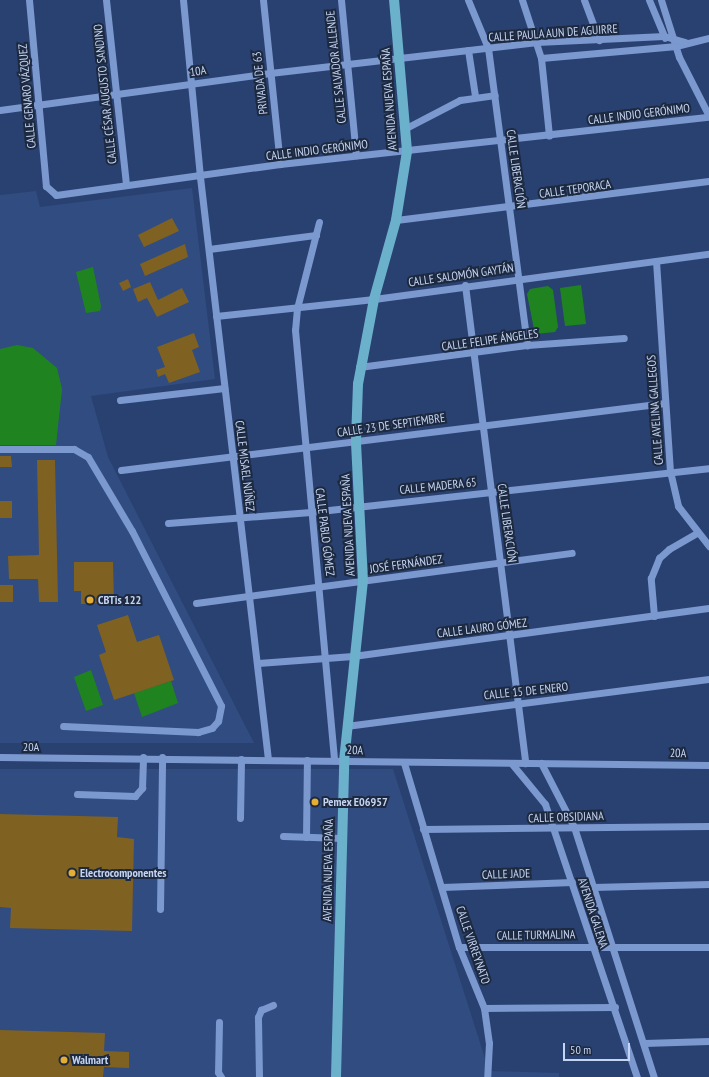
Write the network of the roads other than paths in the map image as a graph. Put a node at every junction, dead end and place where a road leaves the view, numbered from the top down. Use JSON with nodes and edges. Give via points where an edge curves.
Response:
{"nodes":[{"id":1,"x":29,"y":0,"type":"edge"},
{"id":2,"x":106,"y":0,"type":"edge"},
{"id":3,"x":183,"y":0,"type":"edge"},
{"id":4,"x":263,"y":0,"type":"edge"},
{"id":5,"x":341,"y":0,"type":"edge"},
{"id":6,"x":394,"y":0,"type":"edge"},
{"id":7,"x":468,"y":0,"type":"edge"},
{"id":8,"x":522,"y":0,"type":"edge"},
{"id":9,"x":584,"y":0,"type":"edge"},
{"id":10,"x":649,"y":0,"type":"edge"},
{"id":11,"x":661,"y":0,"type":"edge"},
{"id":12,"x":664,"y":36,"type":"junction"},
{"id":13,"x":674,"y":36,"type":"junction"},
{"id":14,"x":709,"y":38,"type":"edge"},
{"id":15,"x":599,"y":40,"type":"junction"},
{"id":16,"x":537,"y":42,"type":"junction"},
{"id":17,"x":685,"y":42,"type":"junction"},
{"id":18,"x":673,"y":46,"type":"junction"},
{"id":19,"x":488,"y":48,"type":"junction"},
{"id":20,"x":468,"y":50,"type":"junction"},
{"id":21,"x":399,"y":58,"type":"junction"},
{"id":22,"x":541,"y":58,"type":"junction"},
{"id":23,"x":348,"y":66,"type":"junction"},
{"id":24,"x":270,"y":73,"type":"junction"},
{"id":25,"x":191,"y":83,"type":"junction"},
{"id":26,"x":116,"y":94,"type":"junction"},
{"id":27,"x":495,"y":95,"type":"junction"},
{"id":28,"x":475,"y":96,"type":"junction"},
{"id":29,"x":39,"y":104,"type":"junction"},
{"id":30,"x":0,"y":110,"type":"edge"},
{"id":31,"x":709,"y":116,"type":"edge"},
{"id":32,"x":406,"y":128,"type":"junction"},
{"id":33,"x":549,"y":136,"type":"junction"},
{"id":34,"x":501,"y":142,"type":"junction"},
{"id":35,"x":406,"y":151,"type":"junction"},
{"id":36,"x":356,"y":155,"type":"junction"},
{"id":37,"x":280,"y":164,"type":"junction"},
{"id":38,"x":200,"y":177,"type":"junction"},
{"id":39,"x":709,"y":181,"type":"edge"},
{"id":40,"x":126,"y":185,"type":"junction"},
{"id":41,"x":48,"y":190,"type":"joint"},
{"id":42,"x":510,"y":209,"type":"junction"},
{"id":43,"x":396,"y":220,"type":"junction"},
{"id":44,"x":319,"y":222,"type":"dead end"},
{"id":45,"x":316,"y":235,"type":"junction"},
{"id":46,"x":209,"y":249,"type":"junction"},
{"id":47,"x":709,"y":254,"type":"edge"},
{"id":48,"x":656,"y":261,"type":"junction"},
{"id":49,"x":516,"y":278,"type":"junction"},
{"id":50,"x":465,"y":285,"type":"junction"},
{"id":51,"x":374,"y":300,"type":"junction"},
{"id":52,"x":297,"y":308,"type":"junction"},
{"id":53,"x":216,"y":316,"type":"junction"},
{"id":54,"x":624,"y":338,"type":"dead end"},
{"id":55,"x":527,"y":345,"type":"junction"},
{"id":56,"x":476,"y":354,"type":"junction"},
{"id":57,"x":359,"y":367,"type":"junction"},
{"id":58,"x":224,"y":388,"type":"junction"},
{"id":59,"x":120,"y":400,"type":"dead end"},
{"id":60,"x":665,"y":403,"type":"junction"},
{"id":61,"x":484,"y":423,"type":"junction"},
{"id":62,"x":356,"y":441,"type":"junction"},
{"id":63,"x":304,"y":447,"type":"junction"},
{"id":64,"x":0,"y":448,"type":"edge"},
{"id":65,"x":233,"y":455,"type":"junction"},
{"id":66,"x":709,"y":468,"type":"edge"},
{"id":67,"x":122,"y":470,"type":"dead end"},
{"id":68,"x":670,"y":471,"type":"junction"},
{"id":69,"x":492,"y":492,"type":"junction"},
{"id":70,"x":362,"y":506,"type":"junction"},
{"id":71,"x":311,"y":512,"type":"junction"},
{"id":72,"x":241,"y":518,"type":"junction"},
{"id":73,"x":168,"y":523,"type":"dead end"},
{"id":74,"x":697,"y":533,"type":"junction"},
{"id":75,"x":709,"y":546,"type":"edge"},
{"id":76,"x":572,"y":553,"type":"dead end"},
{"id":77,"x":501,"y":563,"type":"junction"},
{"id":78,"x":363,"y":581,"type":"junction"},
{"id":79,"x":321,"y":585,"type":"junction"},
{"id":80,"x":248,"y":596,"type":"junction"},
{"id":81,"x":196,"y":604,"type":"dead end"},
{"id":82,"x":709,"y":608,"type":"edge"},
{"id":83,"x":654,"y":616,"type":"junction"},
{"id":84,"x":511,"y":636,"type":"junction"},
{"id":85,"x":353,"y":656,"type":"junction"},
{"id":86,"x":327,"y":657,"type":"junction"},
{"id":87,"x":258,"y":663,"type":"junction"},
{"id":88,"x":709,"y":679,"type":"edge"},
{"id":89,"x":519,"y":701,"type":"junction"},
{"id":90,"x":63,"y":726,"type":"dead end"},
{"id":91,"x":346,"y":726,"type":"junction"},
{"id":92,"x":143,"y":757,"type":"junction"},
{"id":93,"x":162,"y":757,"type":"junction"},
{"id":94,"x":0,"y":758,"type":"edge"},
{"id":95,"x":240,"y":759,"type":"junction"},
{"id":96,"x":268,"y":759,"type":"junction"},
{"id":97,"x":307,"y":760,"type":"junction"},
{"id":98,"x":339,"y":761,"type":"junction"},
{"id":99,"x":404,"y":763,"type":"junction"},
{"id":100,"x":526,"y":763,"type":"junction"},
{"id":101,"x":541,"y":763,"type":"junction"},
{"id":102,"x":512,"y":764,"type":"junction"},
{"id":103,"x":709,"y":765,"type":"edge"},
{"id":104,"x":77,"y":794,"type":"dead end"},
{"id":105,"x":240,"y":818,"type":"dead end"},
{"id":106,"x":709,"y":826,"type":"edge"},
{"id":107,"x":574,"y":827,"type":"junction"},
{"id":108,"x":423,"y":829,"type":"junction"},
{"id":109,"x":555,"y":830,"type":"junction"},
{"id":110,"x":283,"y":836,"type":"dead end"},
{"id":111,"x":306,"y":837,"type":"junction"},
{"id":112,"x":342,"y":838,"type":"junction"},
{"id":113,"x":572,"y":882,"type":"junction"},
{"id":114,"x":709,"y":884,"type":"edge"},
{"id":115,"x":442,"y":887,"type":"junction"},
{"id":116,"x":593,"y":887,"type":"junction"},
{"id":117,"x":160,"y":910,"type":"dead end"},
{"id":118,"x":592,"y":945,"type":"junction"},
{"id":119,"x":612,"y":945,"type":"junction"},
{"id":120,"x":459,"y":947,"type":"junction"},
{"id":121,"x":709,"y":947,"type":"edge"},
{"id":122,"x":273,"y":1006,"type":"dead end"},
{"id":123,"x":615,"y":1007,"type":"junction"},
{"id":124,"x":484,"y":1008,"type":"junction"},
{"id":125,"x":219,"y":1022,"type":"dead end"},
{"id":126,"x":709,"y":1041,"type":"edge"},
{"id":127,"x":644,"y":1043,"type":"junction"},
{"id":128,"x":221,"y":1077,"type":"edge"},
{"id":129,"x":259,"y":1077,"type":"edge"},
{"id":130,"x":336,"y":1077,"type":"edge"},
{"id":131,"x":487,"y":1077,"type":"edge"},
{"id":132,"x":637,"y":1077,"type":"edge"},
{"id":133,"x":654,"y":1077,"type":"edge"}],
"edges":[{"from":1,"to":29,"type":"street","name":"CALLE GENARO VÁZQUEZ"},
{"from":2,"to":26,"type":"street","name":"CALLE CÉSAR AUGUSTO SANDINO"},
{"from":3,"to":25,"type":"street","name":"CALLE MISAEL NÚÑEZ"},
{"from":4,"to":24,"type":"street","name":"PRIVADA DE 63"},
{"from":5,"to":23,"type":"street","name":"CALLE SALVADOR ALLENDE"},
{"from":6,"to":21,"type":"main road","name":"AVENIDA NUEVA ESPAÑA"},
{"from":7,"to":19,"type":"street","name":"CALLE LIBERACIÓN"},
{"from":8,"to":16,"type":"street"},
{"from":9,"to":15,"type":"street"},
{"from":10,"to":12,"type":"street"},
{"from":11,"to":13,"type":"street"},
{"from":12,"to":13,"type":"street","name":"CALLE PAULA AUN DE AGUIRRE"},
{"from":12,"to":15,"type":"street","name":"CALLE PAULA AUN DE AGUIRRE"},
{"from":12,"to":18,"type":"street"},
{"from":13,"to":17,"type":"street","name":"CALLE PAULA AUN DE AGUIRRE"},
{"from":13,"to":18,"type":"street"},
{"from":14,"to":17,"type":"street","name":"CALLE PAULA AUN DE AGUIRRE"},
{"from":15,"to":16,"type":"street","name":"CALLE PAULA AUN DE AGUIRRE"},
{"from":16,"to":19,"type":"street","name":"CALLE PAULA AUN DE AGUIRRE"},
{"from":16,"to":22,"type":"street"},
{"from":17,"to":18,"type":"street","name":"CALLE PAULA AUN DE AGUIRRE"},
{"from":18,"to":22,"type":"street","name":"CALLE PAULA AUN DE AGUIRRE"},
{"from":18,"to":31,"type":"street"},
{"from":19,"to":20,"type":"street","name":"CALLE PAULA AUN DE AGUIRRE"},
{"from":19,"to":27,"type":"street","name":"CALLE LIBERACIÓN"},
{"from":20,"to":21,"type":"street","name":"CALLE PAULA AUN DE AGUIRRE"},
{"from":20,"to":28,"type":"street"},
{"from":21,"to":23,"type":"street","name":"10A"},
{"from":21,"to":32,"type":"main road","name":"AVENIDA NUEVA ESPAÑA"},
{"from":22,"to":33,"type":"street"},
{"from":23,"to":24,"type":"street","name":"10A"},
{"from":23,"to":36,"type":"street","name":"CALLE SALVADOR ALLENDE"},
{"from":24,"to":25,"type":"street","name":"10A"},
{"from":24,"to":37,"type":"street","name":"PRIVADA DE 63"},
{"from":25,"to":26,"type":"street","name":"10A"},
{"from":25,"to":38,"type":"street","name":"CALLE MISAEL NÚÑEZ"},
{"from":26,"to":29,"type":"street","name":"10A"},
{"from":26,"to":40,"type":"street","name":"CALLE CÉSAR AUGUSTO SANDINO"},
{"from":27,"to":28,"type":"street"},
{"from":27,"to":34,"type":"street","name":"CALLE LIBERACIÓN"},
{"from":28,"to":32,"type":"street"},
{"from":29,"to":30,"type":"street","name":"10A"},
{"from":29,"to":41,"type":"street","name":"CALLE GENARO VÁZQUEZ"},
{"from":31,"to":33,"type":"street","name":"CALLE INDIO GERÓNIMO"},
{"from":32,"to":35,"type":"main road","name":"AVENIDA NUEVA ESPAÑA"},
{"from":33,"to":34,"type":"street","name":"CALLE INDIO GERÓNIMO"},
{"from":34,"to":35,"type":"street","name":"CALLE INDIO GERÓNIMO"},
{"from":34,"to":42,"type":"street","name":"CALLE LIBERACIÓN"},
{"from":35,"to":36,"type":"street","name":"CALLE INDIO GERÓNIMO"},
{"from":35,"to":43,"type":"main road","name":"AVENIDA NUEVA ESPAÑA"},
{"from":36,"to":37,"type":"street","name":"CALLE INDIO GERÓNIMO"},
{"from":37,"to":38,"type":"street","name":"CALLE INDIO GERÓNIMO"},
{"from":38,"to":40,"type":"street","name":"CALLE INDIO GERÓNIMO"},
{"from":38,"to":46,"type":"street","name":"CALLE MISAEL NÚÑEZ"},
{"from":39,"to":42,"type":"street","name":"CALLE TEPORACA"},
{"from":40,"to":41,"type":"street","name":"CALLE INDIO GERÓNIMO","via":[[60,195]]},
{"from":42,"to":43,"type":"street","name":"CALLE TEPORACA"},
{"from":42,"to":49,"type":"street","name":"CALLE LIBERACIÓN"},
{"from":43,"to":51,"type":"main road","name":"AVENIDA NUEVA ESPAÑA"},
{"from":44,"to":45,"type":"street"},
{"from":45,"to":46,"type":"street"},
{"from":45,"to":52,"type":"street"},
{"from":46,"to":53,"type":"street","name":"CALLE MISAEL NÚÑEZ"},
{"from":47,"to":48,"type":"street","name":"CALLE SALOMÓN GAYTÁN"},
{"from":48,"to":49,"type":"street","name":"CALLE SALOMÓN GAYTÁN"},
{"from":48,"to":60,"type":"street","name":"CALLE AVELINA GALLEGOS"},
{"from":49,"to":50,"type":"street","name":"CALLE SALOMÓN GAYTÁN"},
{"from":49,"to":55,"type":"street","name":"CALLE LIBERACIÓN"},
{"from":50,"to":51,"type":"street","name":"CALLE SALOMÓN GAYTÁN"},
{"from":50,"to":56,"type":"street","name":"CALLE LIBERACIÓN"},
{"from":51,"to":52,"type":"street","name":"CALLE SALOMÓN GAYTÁN"},
{"from":51,"to":57,"type":"main road","name":"AVENIDA NUEVA ESPAÑA"},
{"from":52,"to":53,"type":"street","name":"CALLE SALOMÓN GAYTÁN"},
{"from":52,"to":63,"type":"street","name":"CALLE PABLO GÓMEZ","via":[[295,330]]},
{"from":53,"to":58,"type":"street","name":"CALLE MISAEL NÚÑEZ"},
{"from":54,"to":55,"type":"street","name":"CALLE FELIPE ÁNGELES"},
{"from":55,"to":56,"type":"street","name":"CALLE FELIPE ÁNGELES"},
{"from":56,"to":57,"type":"street","name":"CALLE FELIPE ÁNGELES"},
{"from":56,"to":61,"type":"street","name":"CALLE LIBERACIÓN"},
{"from":57,"to":62,"type":"main road","name":"AVENIDA NUEVA ESPAÑA"},
{"from":58,"to":59,"type":"street"},
{"from":58,"to":65,"type":"street","name":"CALLE MISAEL NÚÑEZ"},
{"from":60,"to":61,"type":"street","name":"CALLE 23 DE SEPTIEMBRE"},
{"from":60,"to":68,"type":"street","name":"CALLE AVELINA GALLEGOS"},
{"from":61,"to":62,"type":"street","name":"CALLE 23 DE SEPTIEMBRE"},
{"from":61,"to":69,"type":"street","name":"CALLE LIBERACIÓN"},
{"from":62,"to":63,"type":"street","name":"CALLE 23 DE SEPTIEMBRE"},
{"from":62,"to":70,"type":"main road","name":"AVENIDA NUEVA ESPAÑA"},
{"from":63,"to":65,"type":"street","name":"CALLE 23 DE SEPTIEMBRE"},
{"from":63,"to":71,"type":"street","name":"CALLE PABLO GÓMEZ"},
{"from":64,"to":90,"type":"street","via":[[74,449],[88,457],[132,531],[221,706],[218,721],[212,728],[198,732]]},
{"from":65,"to":67,"type":"street","name":"CALLE 23 DE SEPTIEMBRE"},
{"from":65,"to":72,"type":"street","name":"CALLE MISAEL NÚÑEZ"},
{"from":66,"to":68,"type":"street","name":"CALLE MADERA 65"},
{"from":68,"to":69,"type":"street","name":"CALLE MADERA 65"},
{"from":68,"to":74,"type":"street","name":"CALLE AVELINA GALLEGOS","via":[[678,506]]},
{"from":69,"to":70,"type":"street","name":"CALLE MADERA 65"},
{"from":69,"to":77,"type":"street","name":"CALLE LIBERACIÓN"},
{"from":70,"to":71,"type":"street","name":"CALLE MADERA 65"},
{"from":70,"to":78,"type":"main road","name":"AVENIDA NUEVA ESPAÑA"},
{"from":71,"to":72,"type":"street","name":"CALLE MADERA 65"},
{"from":71,"to":79,"type":"street","name":"CALLE PABLO GÓMEZ"},
{"from":72,"to":73,"type":"street","name":"CALLE MADERA 65"},
{"from":72,"to":80,"type":"street","name":"CALLE MISAEL NÚÑEZ"},
{"from":74,"to":75,"type":"street","name":"CALLE AVELINA GALLEGOS"},
{"from":74,"to":83,"type":"street","via":[[664,552],[652,571]]},
{"from":76,"to":77,"type":"street","name":"JOSÉ FERNÁNDEZ"},
{"from":77,"to":78,"type":"street","name":"JOSÉ FERNÁNDEZ"},
{"from":77,"to":84,"type":"street","name":"CALLE LIBERACIÓN"},
{"from":78,"to":79,"type":"street","name":"JOSÉ FERNÁNDEZ"},
{"from":78,"to":85,"type":"main road","name":"AVENIDA NUEVA ESPAÑA"},
{"from":79,"to":80,"type":"street","name":"JOSÉ FERNÁNDEZ"},
{"from":79,"to":86,"type":"street","name":"CALLE PABLO GÓMEZ"},
{"from":80,"to":81,"type":"street","name":"JOSÉ FERNÁNDEZ"},
{"from":80,"to":87,"type":"street","name":"CALLE MISAEL NÚÑEZ"},
{"from":82,"to":83,"type":"street","name":"CALLE LAURO GÓMEZ"},
{"from":83,"to":84,"type":"street","name":"CALLE LAURO GÓMEZ"},
{"from":84,"to":85,"type":"street","name":"CALLE LAURO GÓMEZ"},
{"from":84,"to":89,"type":"street","name":"CALLE LIBERACIÓN"},
{"from":85,"to":86,"type":"street","name":"CALLE LAURO GÓMEZ"},
{"from":85,"to":91,"type":"main road","name":"AVENIDA NUEVA ESPAÑA"},
{"from":86,"to":87,"type":"street","name":"CALLE LAURO GÓMEZ"},
{"from":86,"to":98,"type":"street","name":"CALLE PABLO GÓMEZ"},
{"from":87,"to":96,"type":"street","name":"CALLE MISAEL NÚÑEZ"},
{"from":88,"to":89,"type":"street","name":"CALLE 15 DE ENERO"},
{"from":89,"to":91,"type":"street","name":"CALLE 15 DE ENERO"},
{"from":89,"to":100,"type":"street","name":"CALLE LIBERACIÓN"},
{"from":91,"to":98,"type":"main road","name":"AVENIDA NUEVA ESPAÑA"},
{"from":92,"to":93,"type":"street","name":"20A"},
{"from":92,"to":94,"type":"street","name":"20A"},
{"from":92,"to":104,"type":"street","via":[[142,788],[135,796]]},
{"from":93,"to":95,"type":"street","name":"20A"},
{"from":93,"to":117,"type":"street"},
{"from":95,"to":96,"type":"street","name":"20A"},
{"from":95,"to":105,"type":"street"},
{"from":96,"to":97,"type":"street","name":"20A"},
{"from":97,"to":98,"type":"street","name":"20A"},
{"from":97,"to":111,"type":"street"},
{"from":98,"to":99,"type":"street","name":"20A"},
{"from":98,"to":112,"type":"main road","name":"AVENIDA NUEVA ESPAÑA"},
{"from":99,"to":102,"type":"street","name":"20A"},
{"from":99,"to":108,"type":"street","name":"CALLE VIRREYNATO"},
{"from":100,"to":101,"type":"street","name":"20A"},
{"from":100,"to":102,"type":"street","name":"20A"},
{"from":101,"to":103,"type":"street","name":"20A"},
{"from":101,"to":107,"type":"street","name":"AVENIDA GALENA"},
{"from":102,"to":109,"type":"street","name":"AVENIDA GALENA","via":[[545,804]]},
{"from":106,"to":107,"type":"street","name":"CALLE OBSIDIANA"},
{"from":107,"to":109,"type":"street","name":"CALLE OBSIDIANA"},
{"from":107,"to":116,"type":"street","name":"AVENIDA GALENA"},
{"from":108,"to":109,"type":"street","name":"CALLE OBSIDIANA"},
{"from":108,"to":115,"type":"street","name":"CALLE VIRREYNATO"},
{"from":109,"to":113,"type":"street","name":"AVENIDA GALENA"},
{"from":110,"to":111,"type":"street"},
{"from":111,"to":112,"type":"street"},
{"from":112,"to":130,"type":"main road","name":"AVENIDA NUEVA ESPAÑA"},
{"from":113,"to":115,"type":"street","name":"CALLE JADE"},
{"from":113,"to":118,"type":"street","name":"AVENIDA GALENA"},
{"from":114,"to":116,"type":"street"},
{"from":115,"to":120,"type":"street","name":"CALLE VIRREYNATO"},
{"from":116,"to":119,"type":"street","name":"AVENIDA GALENA"},
{"from":118,"to":119,"type":"street","name":"CALLE TURMALINA"},
{"from":118,"to":120,"type":"street","name":"CALLE TURMALINA"},
{"from":118,"to":123,"type":"street","name":"AVENIDA GALENA"},
{"from":119,"to":121,"type":"street","name":"CALLE TURMALINA"},
{"from":119,"to":127,"type":"street","name":"AVENIDA GALENA"},
{"from":120,"to":124,"type":"street","name":"CALLE VIRREYNATO"},
{"from":122,"to":129,"type":"street","via":[[261,1010],[258,1017]]},
{"from":123,"to":124,"type":"street"},
{"from":123,"to":132,"type":"street","name":"AVENIDA GALENA"},
{"from":124,"to":131,"type":"street","name":"CALLE VIRREYNATO","via":[[489,1043]]},
{"from":125,"to":128,"type":"street","via":[[218,1072]]},
{"from":126,"to":127,"type":"street"},
{"from":127,"to":133,"type":"street","name":"AVENIDA GALENA"}]}
